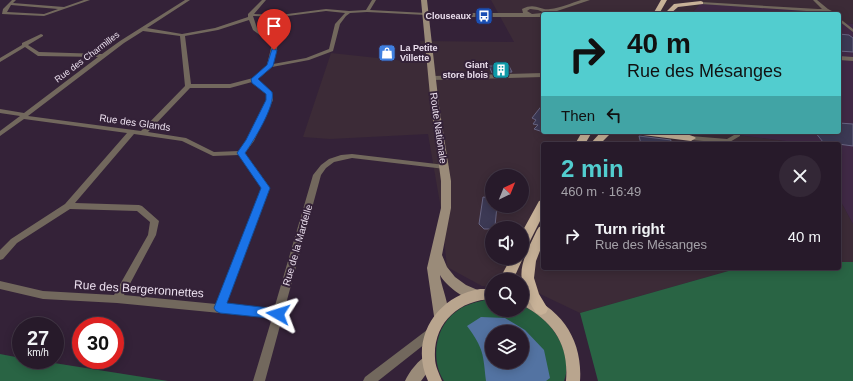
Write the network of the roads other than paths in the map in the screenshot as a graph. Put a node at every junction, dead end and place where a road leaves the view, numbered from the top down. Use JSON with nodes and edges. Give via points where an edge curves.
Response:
{"nodes":[{"id":1,"x":14,"y":0,"type":"edge"},
{"id":2,"x":88,"y":0,"type":"edge"},
{"id":3,"x":188,"y":0,"type":"edge"},
{"id":4,"x":264,"y":0,"type":"edge"},
{"id":5,"x":374,"y":0,"type":"edge"},
{"id":6,"x":424,"y":0,"type":"edge"},
{"id":7,"x":664,"y":0,"type":"edge"},
{"id":8,"x":671,"y":0,"type":"edge"},
{"id":9,"x":815,"y":0,"type":"edge"},
{"id":10,"x":582,"y":1,"type":"edge"},
{"id":11,"x":701,"y":3,"type":"joint"},
{"id":12,"x":10,"y":4,"type":"junction"},
{"id":13,"x":67,"y":8,"type":"junction"},
{"id":14,"x":537,"y":8,"type":"junction"},
{"id":15,"x":524,"y":10,"type":"junction"},
{"id":16,"x":368,"y":11,"type":"junction"},
{"id":17,"x":349,"y":12,"type":"junction"},
{"id":18,"x":542,"y":12,"type":"edge"},
{"id":19,"x":551,"y":12,"type":"edge"},
{"id":20,"x":658,"y":12,"type":"edge"},
{"id":21,"x":659,"y":12,"type":"edge"},
{"id":22,"x":669,"y":12,"type":"edge"},
{"id":23,"x":829,"y":12,"type":"edge"},
{"id":24,"x":501,"y":14,"type":"junction"},
{"id":25,"x":541,"y":14,"type":"edge"},
{"id":26,"x":426,"y":15,"type":"junction"},
{"id":27,"x":532,"y":15,"type":"junction"},
{"id":28,"x":250,"y":17,"type":"junction"},
{"id":29,"x":541,"y":17,"type":"edge"},
{"id":30,"x":841,"y":21,"type":"edge"},
{"id":31,"x":844,"y":24,"type":"junction"},
{"id":32,"x":853,"y":24,"type":"edge"},
{"id":33,"x":142,"y":29,"type":"junction"},
{"id":34,"x":853,"y":31,"type":"edge"},
{"id":35,"x":41,"y":35,"type":"dead end"},
{"id":36,"x":182,"y":35,"type":"junction"},
{"id":37,"x":24,"y":44,"type":"junction"},
{"id":38,"x":103,"y":56,"type":"junction"},
{"id":39,"x":841,"y":58,"type":"edge"},
{"id":40,"x":853,"y":59,"type":"edge"},
{"id":41,"x":0,"y":60,"type":"edge"},
{"id":42,"x":270,"y":66,"type":"junction"},
{"id":43,"x":541,"y":75,"type":"edge"},
{"id":44,"x":433,"y":78,"type":"junction"},
{"id":45,"x":255,"y":79,"type":"junction"},
{"id":46,"x":188,"y":86,"type":"junction"},
{"id":47,"x":0,"y":111,"type":"edge"},
{"id":48,"x":24,"y":116,"type":"junction"},
{"id":49,"x":132,"y":132,"type":"junction"},
{"id":50,"x":143,"y":133,"type":"junction"},
{"id":51,"x":0,"y":134,"type":"edge"},
{"id":52,"x":604,"y":134,"type":"edge"},
{"id":53,"x":659,"y":134,"type":"edge"},
{"id":54,"x":738,"y":134,"type":"edge"},
{"id":55,"x":690,"y":138,"type":"joint"},
{"id":56,"x":596,"y":142,"type":"edge"},
{"id":57,"x":241,"y":153,"type":"junction"},
{"id":58,"x":445,"y":167,"type":"junction"},
{"id":59,"x":68,"y":206,"type":"junction"},
{"id":60,"x":541,"y":207,"type":"edge"},
{"id":61,"x":529,"y":230,"type":"edge"},
{"id":62,"x":541,"y":234,"type":"edge"},
{"id":63,"x":436,"y":255,"type":"junction"},
{"id":64,"x":0,"y":256,"type":"edge"},
{"id":65,"x":0,"y":285,"type":"edge"},
{"id":66,"x":485,"y":294,"type":"edge"},
{"id":67,"x":476,"y":295,"type":"junction"},
{"id":68,"x":117,"y":299,"type":"junction"},
{"id":69,"x":529,"y":303,"type":"edge"},
{"id":70,"x":220,"y":308,"type":"junction"},
{"id":71,"x":541,"y":309,"type":"junction"},
{"id":72,"x":278,"y":314,"type":"junction"},
{"id":73,"x":441,"y":316,"type":"junction"},
{"id":74,"x":431,"y":333,"type":"junction"},
{"id":75,"x":428,"y":362,"type":"junction"},
{"id":76,"x":576,"y":378,"type":"edge"},
{"id":77,"x":372,"y":379,"type":"edge"},
{"id":78,"x":259,"y":381,"type":"edge"},
{"id":79,"x":412,"y":381,"type":"edge"},
{"id":80,"x":435,"y":381,"type":"edge"}],
"edges":[{"from":1,"to":12,"type":"street"},
{"from":2,"to":13,"type":"street"},
{"from":3,"to":33,"type":"street","name":"Rue des Charmilles"},
{"from":4,"to":28,"type":"street"},
{"from":5,"to":16,"type":"street"},
{"from":6,"to":26,"type":"main road","name":"Route Nationale"},
{"from":7,"to":20,"type":"highway"},
{"from":8,"to":21,"type":"highway"},
{"from":9,"to":23,"type":"street"},
{"from":10,"to":14,"type":"street"},
{"from":10,"to":19,"type":"street"},
{"from":11,"to":22,"type":"highway","via":[[676,5]]},
{"from":11,"to":23,"type":"street"},
{"from":12,"to":13,"type":"street"},
{"from":12,"to":13,"type":"street","via":[[4,13],[39,16]]},
{"from":14,"to":15,"type":"street"},
{"from":14,"to":18,"type":"street"},
{"from":15,"to":24,"type":"street"},
{"from":15,"to":27,"type":"street"},
{"from":16,"to":17,"type":"street"},
{"from":16,"to":26,"type":"street"},
{"from":17,"to":28,"type":"street","via":[[317,11]]},
{"from":17,"to":42,"type":"street","via":[[344,14],[336,25],[331,50],[307,59]]},
{"from":24,"to":26,"type":"street"},
{"from":24,"to":27,"type":"street"},
{"from":25,"to":27,"type":"street"},
{"from":26,"to":44,"type":"main road","name":"Route Nationale"},
{"from":27,"to":29,"type":"street"},
{"from":28,"to":36,"type":"street","via":[[216,29]]},
{"from":28,"to":42,"type":"street","via":[[254,29],[275,44]]},
{"from":30,"to":31,"type":"street"},
{"from":31,"to":32,"type":"street"},
{"from":31,"to":34,"type":"street"},
{"from":33,"to":36,"type":"street"},
{"from":33,"to":38,"type":"street","name":"Rue des Charmilles"},
{"from":35,"to":37,"type":"street"},
{"from":36,"to":46,"type":"street"},
{"from":37,"to":38,"type":"street","via":[[38,54]]},
{"from":37,"to":41,"type":"street"},
{"from":38,"to":48,"type":"street","name":"Rue des Charmilles"},
{"from":39,"to":40,"type":"street"},
{"from":42,"to":45,"type":"street"},
{"from":43,"to":44,"type":"street"},
{"from":44,"to":58,"type":"main road","name":"Route Nationale"},
{"from":45,"to":46,"type":"street","via":[[230,86]]},
{"from":45,"to":57,"type":"street","via":[[255,82],[270,94],[270,100],[250,141]]},
{"from":46,"to":50,"type":"street"},
{"from":47,"to":48,"type":"street","name":"Rue des Glands"},
{"from":48,"to":49,"type":"street","name":"Rue des Glands"},
{"from":48,"to":51,"type":"street","name":"Rue des Charmilles"},
{"from":49,"to":50,"type":"street","name":"Rue des Glands"},
{"from":49,"to":59,"type":"street"},
{"from":50,"to":57,"type":"street","name":"Rue des Glands","via":[[184,139],[212,154]]},
{"from":52,"to":56,"type":"highway"},
{"from":53,"to":55,"type":"highway"},
{"from":54,"to":55,"type":"street","via":[[728,141]]},
{"from":57,"to":70,"type":"street","via":[[266,188]]},
{"from":58,"to":63,"type":"main road","name":"Route Nationale","via":[[446,208]]},
{"from":58,"to":72,"type":"street","name":"Rue de la Mardelle","via":[[352,156],[330,160],[317,175]]},
{"from":59,"to":64,"type":"street","via":[[14,241]]},
{"from":59,"to":68,"type":"street","via":[[139,208],[155,221],[152,235]]},
{"from":60,"to":61,"type":"highway"},
{"from":62,"to":71,"type":"highway","via":[[530,259],[527,282]]},
{"from":63,"to":67,"type":"main road","via":[[446,277],[463,290]]},
{"from":63,"to":73,"type":"main road","name":"Route Nationale","via":[[433,268]]},
{"from":65,"to":68,"type":"street","name":"Rue des Bergeronnettes","via":[[43,295]]},
{"from":66,"to":67,"type":"main road"},
{"from":67,"to":73,"type":"main road","via":[[450,306]]},
{"from":68,"to":70,"type":"street","name":"Rue des Bergeronnettes"},
{"from":69,"to":71,"type":"main road"},
{"from":70,"to":72,"type":"street","name":"Rue des Bergeronnettes"},
{"from":71,"to":76,"type":"main road","via":[[564,332],[574,358]]},
{"from":72,"to":78,"type":"street","name":"Rue de la Mardelle"},
{"from":73,"to":74,"type":"main road"},
{"from":74,"to":75,"type":"main road"},
{"from":74,"to":77,"type":"street"},
{"from":75,"to":79,"type":"main road"},
{"from":75,"to":80,"type":"main road"}]}
